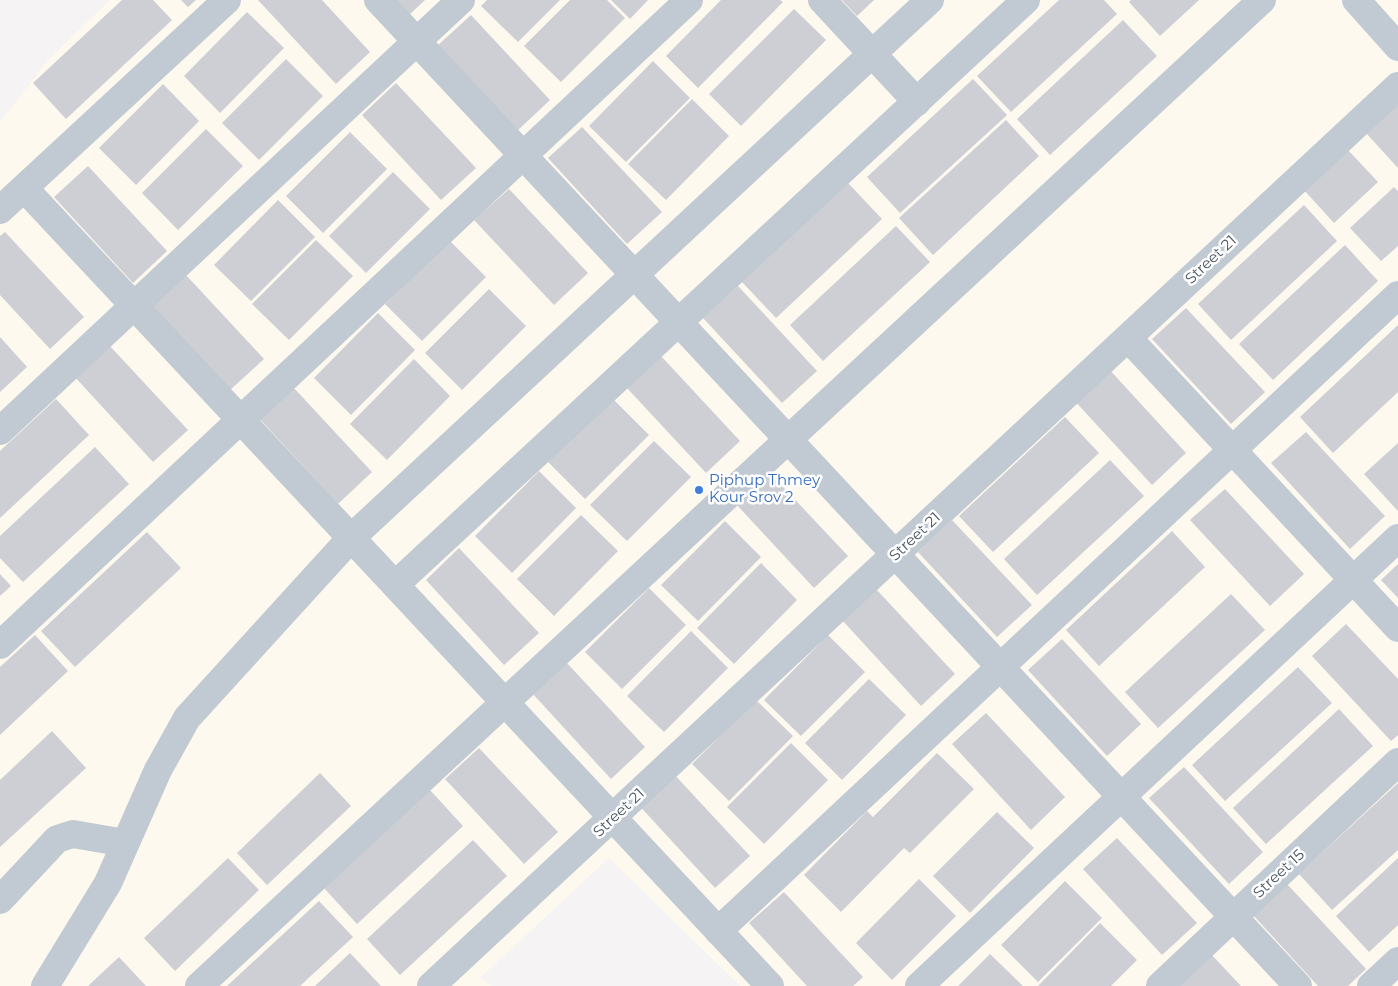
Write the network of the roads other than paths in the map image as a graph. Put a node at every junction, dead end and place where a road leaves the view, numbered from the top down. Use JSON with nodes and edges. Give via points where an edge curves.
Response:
{"nodes":[{"id":1,"x":227,"y":0,"type":"edge"},
{"id":2,"x":378,"y":0,"type":"edge"},
{"id":3,"x":461,"y":0,"type":"edge"},
{"id":4,"x":689,"y":0,"type":"edge"},
{"id":5,"x":822,"y":0,"type":"edge"},
{"id":6,"x":930,"y":0,"type":"edge"},
{"id":7,"x":1026,"y":0,"type":"edge"},
{"id":8,"x":1262,"y":0,"type":"edge"},
{"id":9,"x":1356,"y":0,"type":"edge"},
{"id":10,"x":417,"y":42,"type":"junction"},
{"id":11,"x":1398,"y":47,"type":"edge"},
{"id":12,"x":872,"y":54,"type":"junction"},
{"id":13,"x":1398,"y":86,"type":"edge"},
{"id":14,"x":917,"y":102,"type":"junction"},
{"id":15,"x":522,"y":154,"type":"junction"},
{"id":16,"x":24,"y":188,"type":"junction"},
{"id":17,"x":0,"y":210,"type":"edge"},
{"id":18,"x":634,"y":274,"type":"junction"},
{"id":19,"x":1398,"y":295,"type":"edge"},
{"id":20,"x":134,"y":306,"type":"junction"},
{"id":21,"x":678,"y":321,"type":"junction"},
{"id":22,"x":1128,"y":338,"type":"junction"},
{"id":23,"x":241,"y":418,"type":"junction"},
{"id":24,"x":0,"y":431,"type":"edge"},
{"id":25,"x":788,"y":440,"type":"junction"},
{"id":26,"x":1232,"y":450,"type":"junction"},
{"id":27,"x":351,"y":538,"type":"junction"},
{"id":28,"x":1398,"y":538,"type":"edge"},
{"id":29,"x":896,"y":555,"type":"junction"},
{"id":30,"x":1353,"y":580,"type":"junction"},
{"id":31,"x":395,"y":584,"type":"junction"},
{"id":32,"x":1398,"y":628,"type":"edge"},
{"id":33,"x":0,"y":645,"type":"edge"},
{"id":34,"x":1000,"y":667,"type":"junction"},
{"id":35,"x":505,"y":703,"type":"junction"},
{"id":36,"x":1398,"y":762,"type":"edge"},
{"id":37,"x":1121,"y":796,"type":"junction"},
{"id":38,"x":613,"y":818,"type":"junction"},
{"id":39,"x":125,"y":843,"type":"junction"},
{"id":40,"x":0,"y":900,"type":"edge"},
{"id":41,"x":1233,"y":917,"type":"junction"},
{"id":42,"x":718,"y":931,"type":"junction"},
{"id":43,"x":1398,"y":961,"type":"edge"},
{"id":44,"x":45,"y":986,"type":"edge"},
{"id":45,"x":199,"y":986,"type":"edge"},
{"id":46,"x":431,"y":986,"type":"edge"},
{"id":47,"x":770,"y":986,"type":"edge"},
{"id":48,"x":919,"y":986,"type":"edge"},
{"id":49,"x":1160,"y":986,"type":"edge"},
{"id":50,"x":1298,"y":986,"type":"edge"},
{"id":51,"x":1371,"y":986,"type":"edge"}],
"edges":[{"from":1,"to":16,"type":"street"},
{"from":2,"to":10,"type":"street"},
{"from":3,"to":10,"type":"street"},
{"from":4,"to":15,"type":"street"},
{"from":5,"to":12,"type":"street"},
{"from":6,"to":12,"type":"street"},
{"from":7,"to":14,"type":"street"},
{"from":8,"to":25,"type":"street"},
{"from":9,"to":11,"type":"street"},
{"from":10,"to":15,"type":"street"},
{"from":10,"to":20,"type":"street"},
{"from":12,"to":14,"type":"street"},
{"from":12,"to":18,"type":"street"},
{"from":13,"to":22,"type":"street","name":"Street 21"},
{"from":14,"to":21,"type":"street"},
{"from":15,"to":18,"type":"street"},
{"from":15,"to":23,"type":"street"},
{"from":16,"to":17,"type":"street"},
{"from":16,"to":20,"type":"street"},
{"from":18,"to":21,"type":"street"},
{"from":18,"to":27,"type":"street"},
{"from":19,"to":26,"type":"street"},
{"from":20,"to":23,"type":"street"},
{"from":20,"to":24,"type":"street"},
{"from":21,"to":25,"type":"street"},
{"from":21,"to":31,"type":"street"},
{"from":22,"to":26,"type":"street"},
{"from":22,"to":29,"type":"street","name":"Street 21"},
{"from":23,"to":27,"type":"street"},
{"from":23,"to":33,"type":"street"},
{"from":25,"to":29,"type":"street"},
{"from":25,"to":35,"type":"street"},
{"from":26,"to":30,"type":"street"},
{"from":26,"to":34,"type":"street"},
{"from":27,"to":31,"type":"street"},
{"from":27,"to":39,"type":"street","via":[[187,718],[158,770]]},
{"from":28,"to":30,"type":"street"},
{"from":29,"to":34,"type":"street"},
{"from":29,"to":38,"type":"street","name":"Street 21"},
{"from":30,"to":32,"type":"street"},
{"from":30,"to":37,"type":"street"},
{"from":31,"to":35,"type":"street"},
{"from":34,"to":37,"type":"street"},
{"from":34,"to":42,"type":"street"},
{"from":35,"to":38,"type":"street"},
{"from":35,"to":45,"type":"street"},
{"from":36,"to":41,"type":"street","name":"Street 15"},
{"from":37,"to":41,"type":"street"},
{"from":37,"to":48,"type":"street"},
{"from":38,"to":42,"type":"street"},
{"from":38,"to":46,"type":"street","name":"Street 21"},
{"from":39,"to":40,"type":"street","via":[[73,834],[57,839]]},
{"from":39,"to":44,"type":"street","via":[[108,883]]},
{"from":41,"to":49,"type":"street","name":"Street 15"},
{"from":41,"to":50,"type":"street"},
{"from":42,"to":47,"type":"street"},
{"from":43,"to":51,"type":"street"}]}
